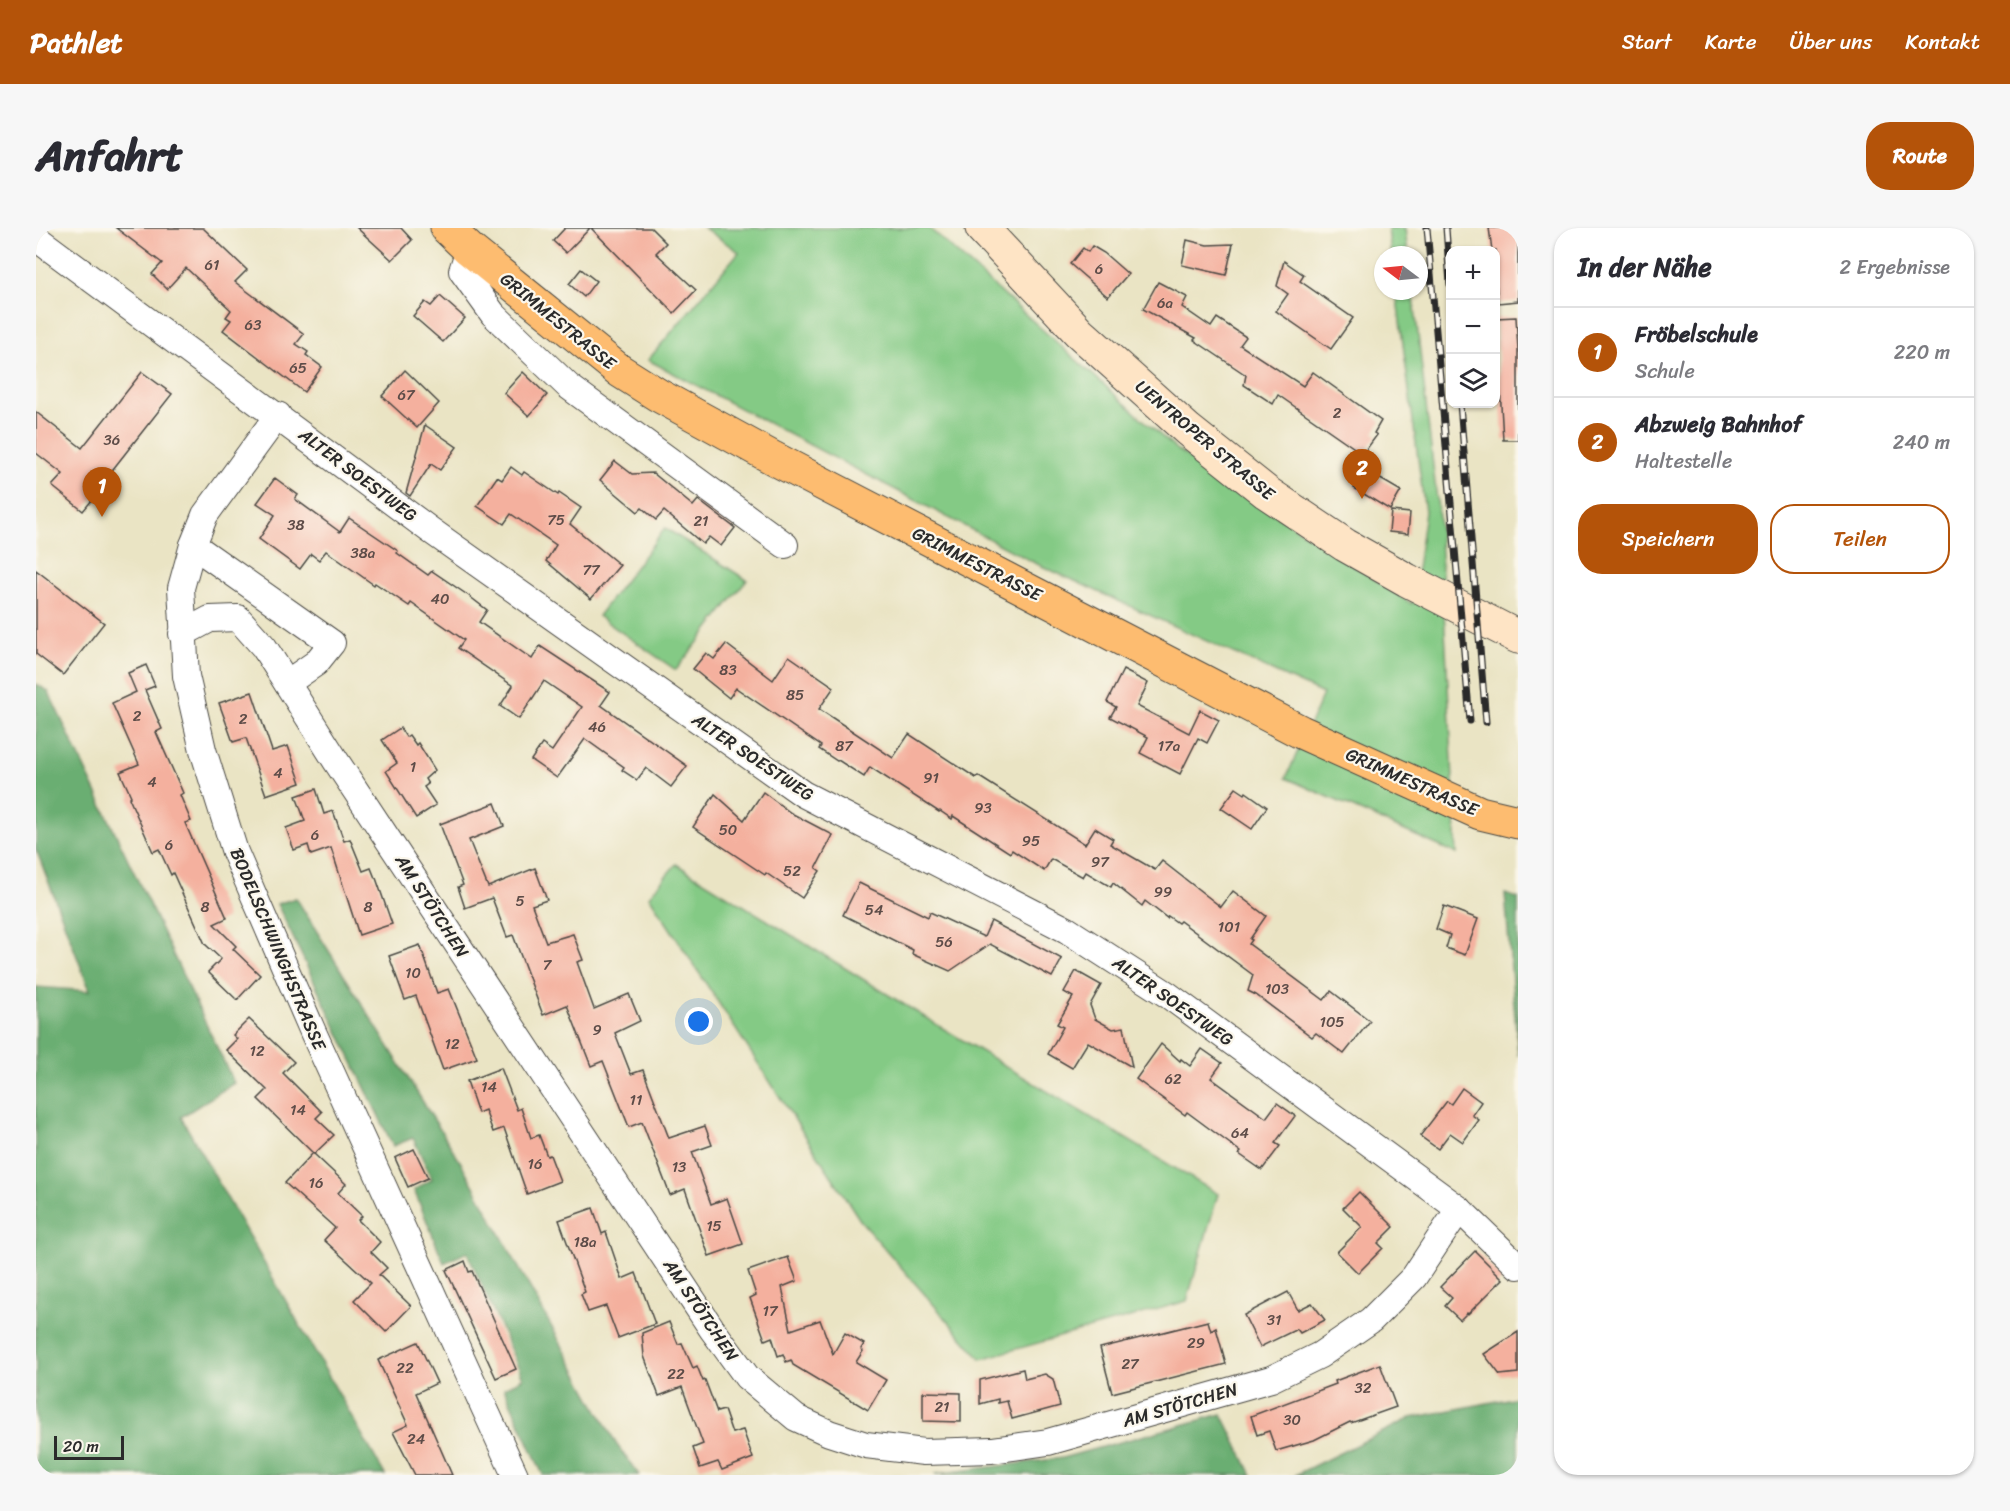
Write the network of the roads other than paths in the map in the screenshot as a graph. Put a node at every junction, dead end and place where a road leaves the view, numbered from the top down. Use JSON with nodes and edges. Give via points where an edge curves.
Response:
{"nodes":[{"id":1,"x":982,"y":228,"type":"edge"},
{"id":2,"x":36,"y":238,"type":"edge"},
{"id":3,"x":458,"y":239,"type":"edge"},
{"id":4,"x":278,"y":415,"type":"junction"},
{"id":5,"x":193,"y":545,"type":"junction"},
{"id":6,"x":785,"y":545,"type":"dead end"},
{"id":7,"x":182,"y":634,"type":"junction"},
{"id":8,"x":1518,"y":637,"type":"edge"},
{"id":9,"x":287,"y":683,"type":"junction"},
{"id":10,"x":1518,"y":822,"type":"edge"},
{"id":11,"x":1459,"y":1209,"type":"junction"},
{"id":12,"x":1518,"y":1266,"type":"edge"},
{"id":13,"x":515,"y":1475,"type":"edge"}],
"edges":[{"from":1,"to":8,"type":"main road","name":"UENTROPER STRASSE","via":[[1079,332],[1188,430],[1266,492],[1345,545]]},
{"from":2,"to":4,"type":"street","name":"ALTER SOESTWEG"},
{"from":3,"to":6,"type":"street","name":"GRIMMESTRASSE","via":[[462,271],[493,314],[568,386]]},
{"from":3,"to":10,"type":"main road","name":"GRIMMESTRASSE","via":[[620,370],[658,395],[1302,732],[1480,813]]},
{"from":4,"to":5,"type":"street","name":"BODELSCHWINGHSTRASSE","via":[[205,515]]},
{"from":4,"to":11,"type":"street","name":"ALTER SOESTWEG","via":[[430,530],[803,794],[1067,930],[1122,963]]},
{"from":5,"to":7,"type":"street","name":"BODELSCHWINGHSTRASSE","via":[[181,588]]},
{"from":5,"to":9,"type":"street","via":[[332,643],[316,663]]},
{"from":7,"to":9,"type":"street","name":"AM STÖTCHEN","via":[[210,619],[238,618],[264,647]]},
{"from":7,"to":13,"type":"street","name":"BODELSCHWINGHSTRASSE","via":[[186,676],[203,750],[236,852],[313,1032]]},
{"from":9,"to":11,"type":"street","name":"AM STÖTCHEN","via":[[712,1329],[747,1377],[796,1418],[866,1445],[924,1452],[992,1450],[1048,1442],[1271,1379],[1320,1355],[1371,1320],[1414,1276]]},
{"from":11,"to":12,"type":"street","name":"ALTER SOESTWEG"}]}
